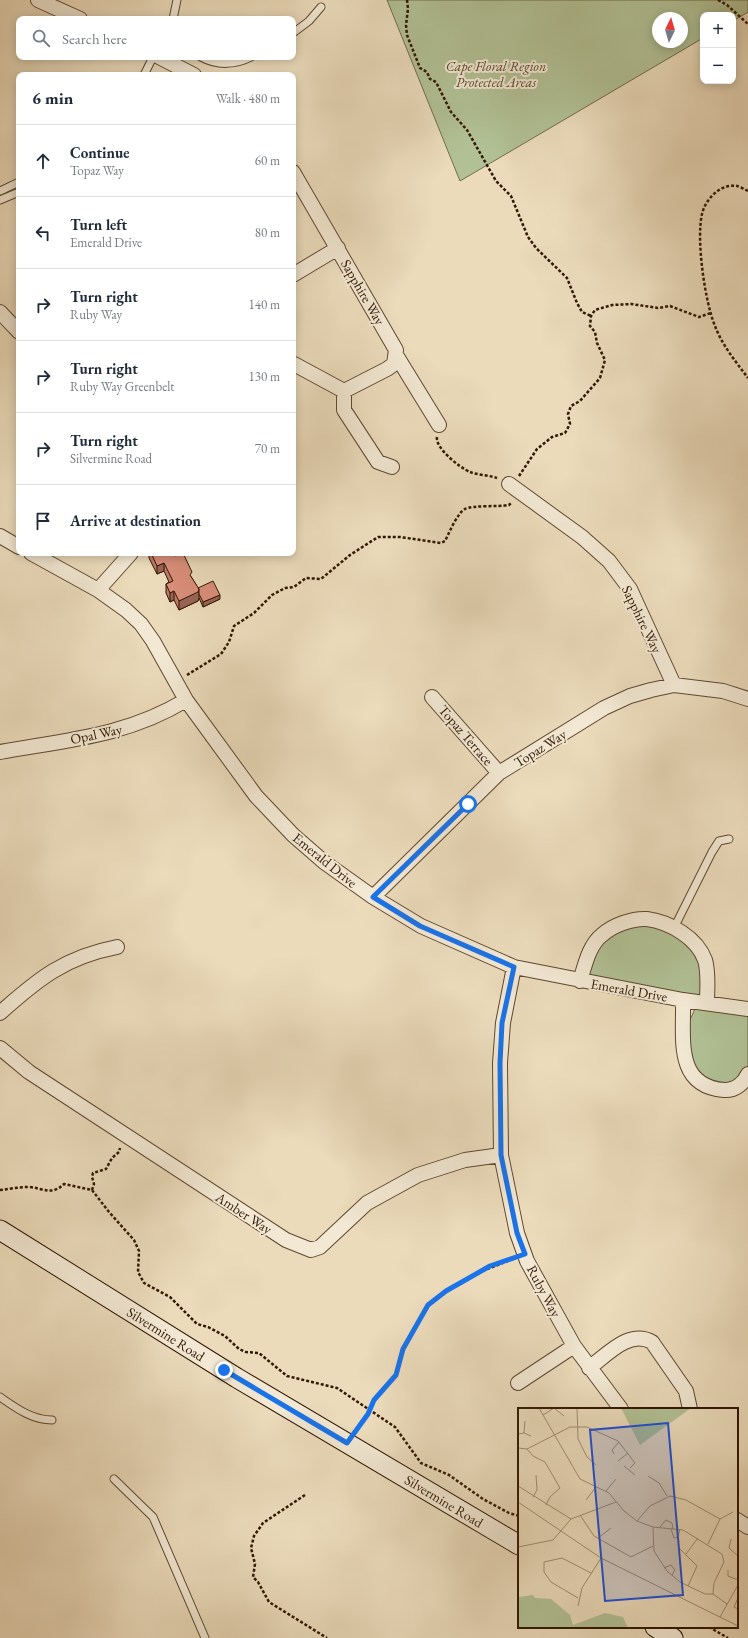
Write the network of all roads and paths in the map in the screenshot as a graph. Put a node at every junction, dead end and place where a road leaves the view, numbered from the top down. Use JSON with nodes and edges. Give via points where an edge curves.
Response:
{"nodes":[{"id":1,"x":38,"y":0,"type":"edge"},
{"id":2,"x":177,"y":0,"type":"edge"},
{"id":3,"x":407,"y":0,"type":"edge"},
{"id":4,"x":718,"y":0,"type":"edge"},
{"id":5,"x":321,"y":7,"type":"dead end"},
{"id":6,"x":73,"y":16,"type":"edge"},
{"id":7,"x":174,"y":16,"type":"edge"},
{"id":8,"x":748,"y":24,"type":"edge"},
{"id":9,"x":296,"y":31,"type":"edge"},
{"id":10,"x":152,"y":60,"type":"edge"},
{"id":11,"x":165,"y":60,"type":"edge"},
{"id":12,"x":208,"y":60,"type":"edge"},
{"id":13,"x":244,"y":60,"type":"edge"},
{"id":14,"x":146,"y":72,"type":"edge"},
{"id":15,"x":188,"y":72,"type":"edge"},
{"id":16,"x":296,"y":177,"type":"edge"},
{"id":17,"x":16,"y":183,"type":"edge"},
{"id":18,"x":0,"y":191,"type":"edge"},
{"id":19,"x":748,"y":191,"type":"edge"},
{"id":20,"x":16,"y":193,"type":"edge"},
{"id":21,"x":0,"y":200,"type":"edge"},
{"id":22,"x":338,"y":248,"type":"junction"},
{"id":23,"x":296,"y":273,"type":"edge"},
{"id":24,"x":0,"y":312,"type":"edge"},
{"id":25,"x":711,"y":313,"type":"junction"},
{"id":26,"x":591,"y":316,"type":"junction"},
{"id":27,"x":16,"y":329,"type":"edge"},
{"id":28,"x":396,"y":355,"type":"junction"},
{"id":29,"x":296,"y":365,"type":"edge"},
{"id":30,"x":748,"y":378,"type":"edge"},
{"id":31,"x":344,"y":391,"type":"junction"},
{"id":32,"x":439,"y":426,"type":"joint"},
{"id":33,"x":392,"y":467,"type":"dead end"},
{"id":34,"x":513,"y":487,"type":"junction"},
{"id":35,"x":36,"y":556,"type":"edge"},
{"id":36,"x":128,"y":556,"type":"edge"},
{"id":37,"x":98,"y":590,"type":"junction"},
{"id":38,"x":176,"y":681,"type":"junction"},
{"id":39,"x":674,"y":685,"type":"junction"},
{"id":40,"x":432,"y":697,"type":"dead end"},
{"id":41,"x":748,"y":699,"type":"edge"},
{"id":42,"x":186,"y":700,"type":"junction"},
{"id":43,"x":0,"y":752,"type":"edge"},
{"id":44,"x":499,"y":773,"type":"junction"},
{"id":45,"x":729,"y":839,"type":"dead end"},
{"id":46,"x":373,"y":897,"type":"junction"},
{"id":47,"x":674,"y":928,"type":"junction"},
{"id":48,"x":117,"y":947,"type":"dead end"},
{"id":49,"x":514,"y":967,"type":"junction"},
{"id":50,"x":580,"y":981,"type":"junction"},
{"id":51,"x":683,"y":1000,"type":"junction"},
{"id":52,"x":706,"y":1002,"type":"junction"},
{"id":53,"x":748,"y":1009,"type":"edge"},
{"id":54,"x":0,"y":1013,"type":"edge"},
{"id":55,"x":0,"y":1048,"type":"edge"},
{"id":56,"x":748,"y":1074,"type":"edge"},
{"id":57,"x":123,"y":1134,"type":"junction"},
{"id":58,"x":501,"y":1155,"type":"junction"},
{"id":59,"x":0,"y":1190,"type":"edge"},
{"id":60,"x":92,"y":1190,"type":"junction"},
{"id":61,"x":0,"y":1230,"type":"edge"},
{"id":62,"x":525,"y":1254,"type":"junction"},
{"id":63,"x":574,"y":1346,"type":"junction"},
{"id":64,"x":589,"y":1368,"type":"junction"},
{"id":65,"x":518,"y":1383,"type":"dead end"},
{"id":66,"x":0,"y":1397,"type":"edge"},
{"id":67,"x":620,"y":1408,"type":"edge"},
{"id":68,"x":690,"y":1408,"type":"edge"},
{"id":69,"x":369,"y":1411,"type":"junction"},
{"id":70,"x":52,"y":1420,"type":"dead end"},
{"id":71,"x":347,"y":1443,"type":"junction"},
{"id":72,"x":114,"y":1479,"type":"dead end"},
{"id":73,"x":305,"y":1495,"type":"dead end"},
{"id":74,"x":518,"y":1516,"type":"edge"},
{"id":75,"x":738,"y":1521,"type":"edge"},
{"id":76,"x":748,"y":1527,"type":"edge"},
{"id":77,"x":518,"y":1544,"type":"edge"},
{"id":78,"x":656,"y":1628,"type":"edge"},
{"id":79,"x":710,"y":1628,"type":"edge"},
{"id":80,"x":205,"y":1638,"type":"edge"},
{"id":81,"x":327,"y":1638,"type":"edge"},
{"id":82,"x":673,"y":1638,"type":"edge"},
{"id":83,"x":728,"y":1638,"type":"edge"}],
"edges":[{"from":1,"to":6,"type":"street"},
{"from":2,"to":7,"type":"lane"},
{"from":3,"to":26,"type":"path","via":[[407,35],[420,68],[436,82],[451,112],[467,130],[496,180],[511,196],[528,237],[567,278],[582,312]]},
{"from":4,"to":8,"type":"path"},
{"from":5,"to":9,"type":"lane"},
{"from":10,"to":14,"type":"lane"},
{"from":11,"to":15,"type":"street"},
{"from":12,"to":13,"type":"lane","via":[[222,64],[234,64]]},
{"from":16,"to":22,"type":"street","name":"Sapphire Way"},
{"from":17,"to":18,"type":"lane"},
{"from":19,"to":25,"type":"path","via":[[736,186],[724,188],[710,196],[702,214],[700,250]]},
{"from":20,"to":21,"type":"lane"},
{"from":22,"to":23,"type":"street"},
{"from":22,"to":28,"type":"street","name":"Sapphire Way","via":[[390,338]]},
{"from":24,"to":27,"type":"street"},
{"from":25,"to":26,"type":"path","via":[[699,316],[670,306],[630,304],[602,307],[595,310]]},
{"from":25,"to":30,"type":"path","via":[[715,327],[729,352]]},
{"from":26,"to":34,"type":"path","via":[[590,326],[595,332],[597,344],[605,360],[600,378],[580,401],[571,406],[568,414],[570,424],[565,433],[552,436],[537,449]]},
{"from":28,"to":31,"type":"street","via":[[394,364],[387,369]]},
{"from":28,"to":32,"type":"street","name":"Sapphire Way"},
{"from":29,"to":31,"type":"street"},
{"from":31,"to":33,"type":"street","via":[[344,410],[378,462]]},
{"from":32,"to":34,"type":"path","via":[[436,440],[440,449],[453,460],[469,472],[487,475]]},
{"from":34,"to":38,"type":"path","via":[[509,505],[465,508],[458,514],[446,541],[441,543],[400,537],[378,537],[350,555],[321,579],[306,578],[294,587],[285,588],[272,595],[254,613],[234,626],[229,642],[221,654]]},
{"from":34,"to":39,"type":"street","name":"Sapphire Way","via":[[582,536],[609,561],[630,589]]},
{"from":35,"to":37,"type":"street","name":"Emerald Drive"},
{"from":36,"to":37,"type":"street"},
{"from":37,"to":38,"type":"street","name":"Emerald Drive","via":[[141,624]]},
{"from":38,"to":42,"type":"street","name":"Emerald Drive"},
{"from":39,"to":41,"type":"street","name":"Topaz Way","via":[[723,691]]},
{"from":39,"to":44,"type":"street","name":"Topaz Way","via":[[630,696],[604,708]]},
{"from":40,"to":44,"type":"street","name":"Topaz Terrace"},
{"from":42,"to":43,"type":"street","name":"Opal Way","via":[[144,723],[112,732]]},
{"from":42,"to":46,"type":"street","name":"Emerald Drive","via":[[256,796],[293,835],[324,862]]},
{"from":44,"to":46,"type":"street","name":"Topaz Way"},
{"from":45,"to":47,"type":"lane","via":[[719,841],[712,852]]},
{"from":46,"to":49,"type":"street","name":"Emerald Drive","via":[[420,926]]},
{"from":47,"to":50,"type":"street","via":[[646,919],[615,926],[602,934],[591,947]]},
{"from":47,"to":52,"type":"street","via":[[686,936],[704,958]]},
{"from":48,"to":54,"type":"street","via":[[96,951],[55,969],[34,983]]},
{"from":49,"to":50,"type":"street","name":"Emerald Drive"},
{"from":49,"to":58,"type":"street","name":"Ruby Way","via":[[502,1023]]},
{"from":50,"to":51,"type":"street","name":"Emerald Drive"},
{"from":51,"to":52,"type":"street","name":"Emerald Drive"},
{"from":51,"to":56,"type":"street","via":[[686,1064],[695,1079],[710,1088],[726,1090],[734,1089]]},
{"from":52,"to":53,"type":"street","name":"Emerald Drive"},
{"from":55,"to":57,"type":"street","name":"Amber Way","via":[[29,1072]]},
{"from":57,"to":58,"type":"street","name":"Amber Way","via":[[286,1240],[311,1250],[320,1247],[367,1202],[418,1176],[465,1160]]},
{"from":57,"to":60,"type":"path","via":[[117,1144],[121,1150],[112,1158],[106,1170],[93,1173]]},
{"from":58,"to":62,"type":"street","name":"Ruby Way","via":[[517,1233]]},
{"from":59,"to":60,"type":"path","via":[[28,1187],[51,1192],[64,1184]]},
{"from":60,"to":69,"type":"path","via":[[134,1240],[139,1251],[138,1272],[144,1283],[162,1292],[198,1324],[225,1336],[239,1349],[259,1353],[287,1376],[337,1388]]},
{"from":61,"to":71,"type":"street","name":"Silvermine Road","via":[[237,1378]]},
{"from":62,"to":63,"type":"street","name":"Ruby Way"},
{"from":62,"to":69,"type":"path","via":[[490,1266],[446,1291],[428,1305],[403,1349],[396,1375],[374,1400]]},
{"from":63,"to":64,"type":"street","name":"Ruby Way"},
{"from":63,"to":65,"type":"street"},
{"from":64,"to":67,"type":"street","name":"Ruby Way"},
{"from":64,"to":68,"type":"street","via":[[627,1340],[644,1338],[652,1342],[686,1391]]},
{"from":66,"to":70,"type":"lane","via":[[28,1415]]},
{"from":69,"to":71,"type":"path"},
{"from":69,"to":74,"type":"path","via":[[395,1427],[421,1464],[449,1475],[483,1499]]},
{"from":71,"to":77,"type":"street","name":"Silvermine Road"},
{"from":72,"to":80,"type":"lane","via":[[153,1517]]},
{"from":73,"to":81,"type":"path","via":[[263,1523],[254,1536],[251,1548],[255,1564],[253,1577],[269,1602]]},
{"from":75,"to":76,"type":"street"},
{"from":78,"to":82,"type":"street"},
{"from":79,"to":83,"type":"path"}]}
